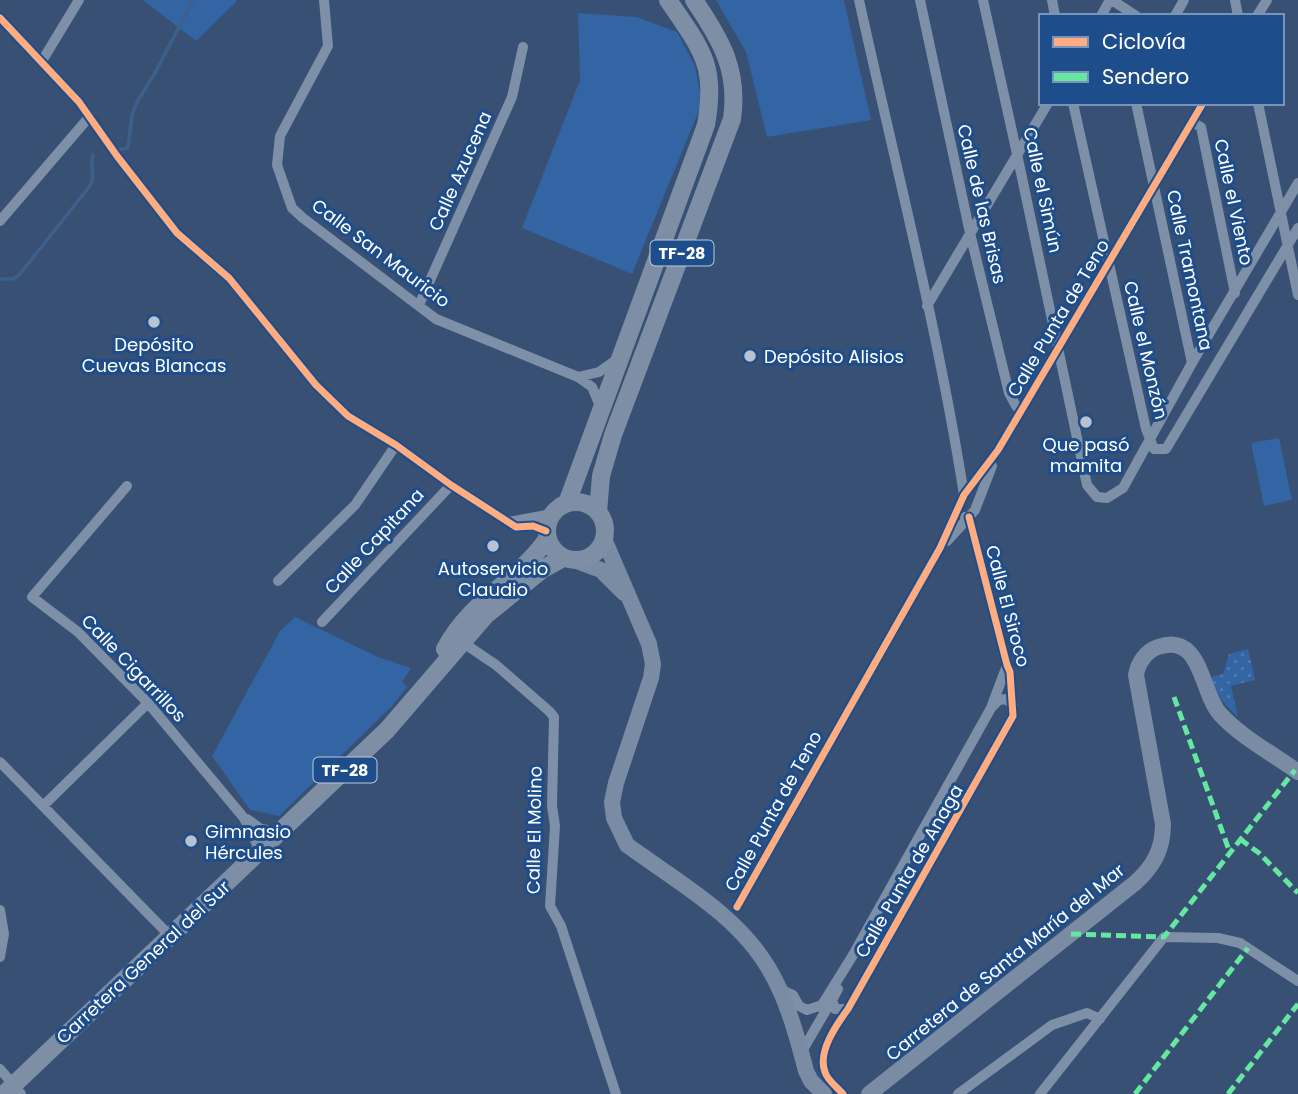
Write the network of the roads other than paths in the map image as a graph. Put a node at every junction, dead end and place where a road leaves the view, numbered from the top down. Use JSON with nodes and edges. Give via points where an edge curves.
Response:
{"nodes":[{"id":1,"x":79,"y":0,"type":"edge"},
{"id":2,"x":324,"y":0,"type":"edge"},
{"id":3,"x":668,"y":0,"type":"edge"},
{"id":4,"x":694,"y":0,"type":"edge"},
{"id":5,"x":859,"y":0,"type":"edge"},
{"id":6,"x":920,"y":0,"type":"edge"},
{"id":7,"x":983,"y":0,"type":"edge"},
{"id":8,"x":1111,"y":0,"type":"edge"},
{"id":9,"x":1133,"y":14,"type":"edge"},
{"id":10,"x":0,"y":18,"type":"edge"},
{"id":11,"x":523,"y":47,"type":"dead end"},
{"id":12,"x":42,"y":61,"type":"junction"},
{"id":13,"x":1047,"y":105,"type":"edge"},
{"id":14,"x":1073,"y":105,"type":"edge"},
{"id":15,"x":1136,"y":105,"type":"edge"},
{"id":16,"x":1202,"y":105,"type":"edge"},
{"id":17,"x":1256,"y":105,"type":"edge"},
{"id":18,"x":90,"y":116,"type":"junction"},
{"id":19,"x":1192,"y":122,"type":"junction"},
{"id":20,"x":1017,"y":154,"type":"junction"},
{"id":21,"x":1298,"y":183,"type":"edge"},
{"id":22,"x":1154,"y":185,"type":"junction"},
{"id":23,"x":1281,"y":212,"type":"junction"},
{"id":24,"x":0,"y":221,"type":"edge"},
{"id":25,"x":1298,"y":228,"type":"edge"},
{"id":26,"x":970,"y":233,"type":"junction"},
{"id":27,"x":1287,"y":248,"type":"junction"},
{"id":28,"x":1109,"y":264,"type":"junction"},
{"id":29,"x":1235,"y":293,"type":"junction"},
{"id":30,"x":1298,"y":295,"type":"edge"},
{"id":31,"x":419,"y":305,"type":"junction"},
{"id":32,"x":927,"y":306,"type":"junction"},
{"id":33,"x":1059,"y":348,"type":"junction"},
{"id":34,"x":621,"y":355,"type":"junction"},
{"id":35,"x":1192,"y":363,"type":"junction"},
{"id":36,"x":578,"y":377,"type":"junction"},
{"id":37,"x":601,"y":408,"type":"junction"},
{"id":38,"x":1022,"y":410,"type":"junction"},
{"id":39,"x":1150,"y":439,"type":"junction"},
{"id":40,"x":396,"y":445,"type":"junction"},
{"id":41,"x":998,"y":450,"type":"junction"},
{"id":42,"x":959,"y":455,"type":"junction"},
{"id":43,"x":978,"y":478,"type":"junction"},
{"id":44,"x":451,"y":485,"type":"junction"},
{"id":45,"x":127,"y":486,"type":"dead end"},
{"id":46,"x":964,"y":495,"type":"junction"},
{"id":47,"x":978,"y":502,"type":"junction"},
{"id":48,"x":567,"y":503,"type":"junction"},
{"id":49,"x":597,"y":512,"type":"junction"},
{"id":50,"x":956,"y":512,"type":"junction"},
{"id":51,"x":552,"y":514,"type":"junction"},
{"id":52,"x":969,"y":517,"type":"junction"},
{"id":53,"x":509,"y":522,"type":"junction"},
{"id":54,"x":547,"y":535,"type":"junction"},
{"id":55,"x":951,"y":536,"type":"junction"},
{"id":56,"x":974,"y":538,"type":"junction"},
{"id":57,"x":604,"y":539,"type":"junction"},
{"id":58,"x":940,"y":548,"type":"junction"},
{"id":59,"x":569,"y":559,"type":"junction"},
{"id":60,"x":278,"y":581,"type":"dead end"},
{"id":61,"x":626,"y":595,"type":"junction"},
{"id":62,"x":322,"y":622,"type":"dead end"},
{"id":63,"x":462,"y":642,"type":"junction"},
{"id":64,"x":1007,"y":665,"type":"junction"},
{"id":65,"x":428,"y":680,"type":"junction"},
{"id":66,"x":148,"y":703,"type":"junction"},
{"id":67,"x":1013,"y":705,"type":"junction"},
{"id":68,"x":991,"y":708,"type":"junction"},
{"id":69,"x":0,"y":762,"type":"edge"},
{"id":70,"x":1298,"y":772,"type":"edge"},
{"id":71,"x":43,"y":806,"type":"junction"},
{"id":72,"x":244,"y":818,"type":"junction"},
{"id":73,"x":281,"y":832,"type":"junction"},
{"id":74,"x":257,"y":855,"type":"junction"},
{"id":75,"x":709,"y":905,"type":"junction"},
{"id":76,"x":737,"y":907,"type":"junction"},
{"id":77,"x":0,"y":913,"type":"edge"},
{"id":78,"x":170,"y":936,"type":"junction"},
{"id":79,"x":751,"y":943,"type":"junction"},
{"id":80,"x":0,"y":957,"type":"edge"},
{"id":81,"x":1298,"y":981,"type":"edge"},
{"id":82,"x":780,"y":989,"type":"junction"},
{"id":83,"x":830,"y":998,"type":"junction"},
{"id":84,"x":848,"y":1009,"type":"junction"},
{"id":85,"x":1100,"y":1019,"type":"junction"},
{"id":86,"x":801,"y":1053,"type":"junction"},
{"id":87,"x":0,"y":1069,"type":"edge"},
{"id":88,"x":13,"y":1091,"type":"edge"},
{"id":89,"x":616,"y":1094,"type":"edge"},
{"id":90,"x":824,"y":1094,"type":"edge"},
{"id":91,"x":843,"y":1094,"type":"edge"},
{"id":92,"x":869,"y":1094,"type":"edge"},
{"id":93,"x":958,"y":1094,"type":"edge"},
{"id":94,"x":1040,"y":1094,"type":"edge"}],
"edges":[{"from":1,"to":12,"type":"street"},
{"from":2,"to":31,"type":"street","name":"Calle San Mauricio","via":[[328,46],[280,136],[277,165],[292,208]]},
{"from":3,"to":34,"type":"main road","number":"TF-28","via":[[700,48],[710,77],[711,98],[706,125]]},
{"from":4,"to":49,"type":"main road","number":"TF-28","via":[[724,46],[735,99],[732,120],[613,435],[601,475]]},
{"from":5,"to":32,"type":"street"},
{"from":6,"to":26,"type":"street","name":"Calle de las Brisas"},
{"from":7,"to":20,"type":"street","name":"Calle el Simún"},
{"from":8,"to":9,"type":"street"},
{"from":10,"to":12,"type":"street"},
{"from":11,"to":31,"type":"street","name":"Calle Azucena","via":[[512,97]]},
{"from":12,"to":18,"type":"street"},
{"from":13,"to":20,"type":"street"},
{"from":14,"to":28,"type":"street","name":"Calle el Monzón"},
{"from":15,"to":22,"type":"street","name":"Calle Tramontana"},
{"from":16,"to":19,"type":"street","name":"Calle Punta de Teno"},
{"from":17,"to":23,"type":"street"},
{"from":18,"to":24,"type":"street"},
{"from":18,"to":40,"type":"street","via":[[177,233],[229,278],[316,385],[348,416]]},
{"from":19,"to":22,"type":"street","name":"Calle Punta de Teno"},
{"from":19,"to":29,"type":"street","name":"Calle el Viento","via":[[1201,127]]},
{"from":20,"to":26,"type":"street"},
{"from":20,"to":33,"type":"street","name":"Calle el Simún"},
{"from":21,"to":23,"type":"street"},
{"from":22,"to":28,"type":"street","name":"Calle Punta de Teno"},
{"from":22,"to":35,"type":"street","name":"Calle Tramontana"},
{"from":23,"to":27,"type":"street"},
{"from":23,"to":29,"type":"street"},
{"from":25,"to":27,"type":"street"},
{"from":26,"to":32,"type":"street"},
{"from":26,"to":38,"type":"street","name":"Calle de las Brisas","via":[[1009,393]]},
{"from":27,"to":30,"type":"street"},
{"from":27,"to":39,"type":"street","via":[[1166,449],[1154,449]]},
{"from":28,"to":33,"type":"street","name":"Calle Punta de Teno"},
{"from":28,"to":39,"type":"street","name":"Calle el Monzón"},
{"from":29,"to":35,"type":"street"},
{"from":31,"to":36,"type":"street","name":"Calle San Mauricio","via":[[436,319]]},
{"from":32,"to":42,"type":"street"},
{"from":33,"to":38,"type":"street","name":"Calle Punta de Teno"},
{"from":33,"to":39,"type":"street","name":"Calle el Simún","via":[[1087,485],[1097,497],[1107,498],[1122,488]]},
{"from":34,"to":36,"type":"street","via":[[610,367]]},
{"from":34,"to":37,"type":"main road","number":"TF-28"},
{"from":35,"to":39,"type":"street"},
{"from":36,"to":37,"type":"street","name":"Calle San Mauricio","via":[[592,387]]},
{"from":37,"to":48,"type":"main road","number":"TF-28"},
{"from":38,"to":41,"type":"street","name":"Calle Punta de Teno"},
{"from":40,"to":44,"type":"street"},
{"from":40,"to":60,"type":"street","via":[[355,505]]},
{"from":41,"to":43,"type":"street","name":"Calle Punta de Teno"},
{"from":41,"to":47,"type":"street","name":"Calle Punta de Teno"},
{"from":42,"to":43,"type":"street"},
{"from":42,"to":46,"type":"street"},
{"from":43,"to":46,"type":"street","name":"Calle Punta de Teno"},
{"from":43,"to":47,"type":"street"},
{"from":44,"to":53,"type":"street"},
{"from":44,"to":62,"type":"street","name":"Calle Capitana"},
{"from":45,"to":66,"type":"street","name":"Calle Cigarrillos","via":[[32,597],[78,632]]},
{"from":46,"to":50,"type":"street","name":"Calle Punta de Teno"},
{"from":47,"to":52,"type":"street","name":"Calle Punta de Teno"},
{"from":48,"to":49,"type":"main road","via":[[580,502]]},
{"from":48,"to":51,"type":"main road"},
{"from":49,"to":57,"type":"main road","number":"TF-28","via":[[604,525]]},
{"from":50,"to":52,"type":"street"},
{"from":50,"to":58,"type":"street","name":"Calle Punta de Teno"},
{"from":51,"to":53,"type":"street"},
{"from":51,"to":54,"type":"main road","number":"TF-28"},
{"from":52,"to":55,"type":"street","name":"Calle Punta de Teno"},
{"from":52,"to":56,"type":"street","name":"Calle El Siroco"},
{"from":53,"to":54,"type":"street","via":[[516,527],[533,526]]},
{"from":54,"to":59,"type":"main road","via":[[553,550]]},
{"from":54,"to":65,"type":"main road","name":"Carretera General del Sur","number":"TF-28","via":[[533,557],[461,624]]},
{"from":55,"to":56,"type":"street"},
{"from":55,"to":58,"type":"street","name":"Calle Punta de Teno"},
{"from":56,"to":64,"type":"street","name":"Calle El Siroco"},
{"from":57,"to":59,"type":"main road","number":"TF-28","via":[[596,552],[582,560]]},
{"from":57,"to":61,"type":"main road"},
{"from":58,"to":76,"type":"street","name":"Calle Punta de Teno"},
{"from":59,"to":61,"type":"main road","via":[[601,570]]},
{"from":59,"to":63,"type":"main road","name":"Carretera General del Sur","number":"TF-28","via":[[543,569],[514,590]]},
{"from":61,"to":75,"type":"main road","via":[[653,664],[616,783],[614,818],[627,845]]},
{"from":63,"to":65,"type":"main road","name":"Carretera General del Sur","number":"TF-28"},
{"from":63,"to":89,"type":"street","name":"Calle El Molino","via":[[496,665],[554,717],[550,906],[561,926]]},
{"from":64,"to":67,"type":"street","name":"Calle El Siroco"},
{"from":64,"to":68,"type":"street","name":"Calle El Siroco"},
{"from":65,"to":73,"type":"main road","name":"Carretera General del Sur","number":"TF-28","via":[[387,730]]},
{"from":66,"to":71,"type":"street"},
{"from":66,"to":72,"type":"street","name":"Calle Cigarrillos"},
{"from":67,"to":68,"type":"street","via":[[1006,699]]},
{"from":67,"to":84,"type":"street","name":"Calle Punta de Anaga","via":[[1004,734]]},
{"from":68,"to":83,"type":"street","name":"Calle Punta de Anaga"},
{"from":69,"to":71,"type":"street"},
{"from":70,"to":92,"type":"main road","name":"Carretera de Santa María del Mar","via":[[1219,713],[1192,654],[1168,645],[1148,652],[1136,676],[1163,824],[1153,865]]},
{"from":71,"to":78,"type":"street"},
{"from":72,"to":73,"type":"street"},
{"from":72,"to":74,"type":"street","via":[[257,844]]},
{"from":73,"to":74,"type":"main road","name":"Carretera General del Sur","number":"TF-28"},
{"from":74,"to":78,"type":"main road","name":"Carretera General del Sur","number":"TF-28"},
{"from":75,"to":76,"type":"street"},
{"from":75,"to":79,"type":"main road"},
{"from":76,"to":79,"type":"street"},
{"from":77,"to":80,"type":"street","via":[[4,934]]},
{"from":78,"to":88,"type":"main road","name":"Carretera General del Sur","number":"TF-28"},
{"from":79,"to":82,"type":"main road"},
{"from":81,"to":85,"type":"street","via":[[1240,943],[1164,937]]},
{"from":82,"to":83,"type":"street","via":[[807,1010]]},
{"from":82,"to":86,"type":"main road"},
{"from":83,"to":84,"type":"street","via":[[835,1009]]},
{"from":83,"to":86,"type":"street","name":"Calle Punta de Anaga"},
{"from":84,"to":91,"type":"street","name":"Calle Punta de Anaga","via":[[835,1027],[823,1059],[825,1073]]},
{"from":85,"to":93,"type":"street","via":[[1087,1013],[1052,1025]]},
{"from":85,"to":94,"type":"street"},
{"from":86,"to":90,"type":"main road","via":[[811,1082]]},
{"from":87,"to":88,"type":"street"}]}
